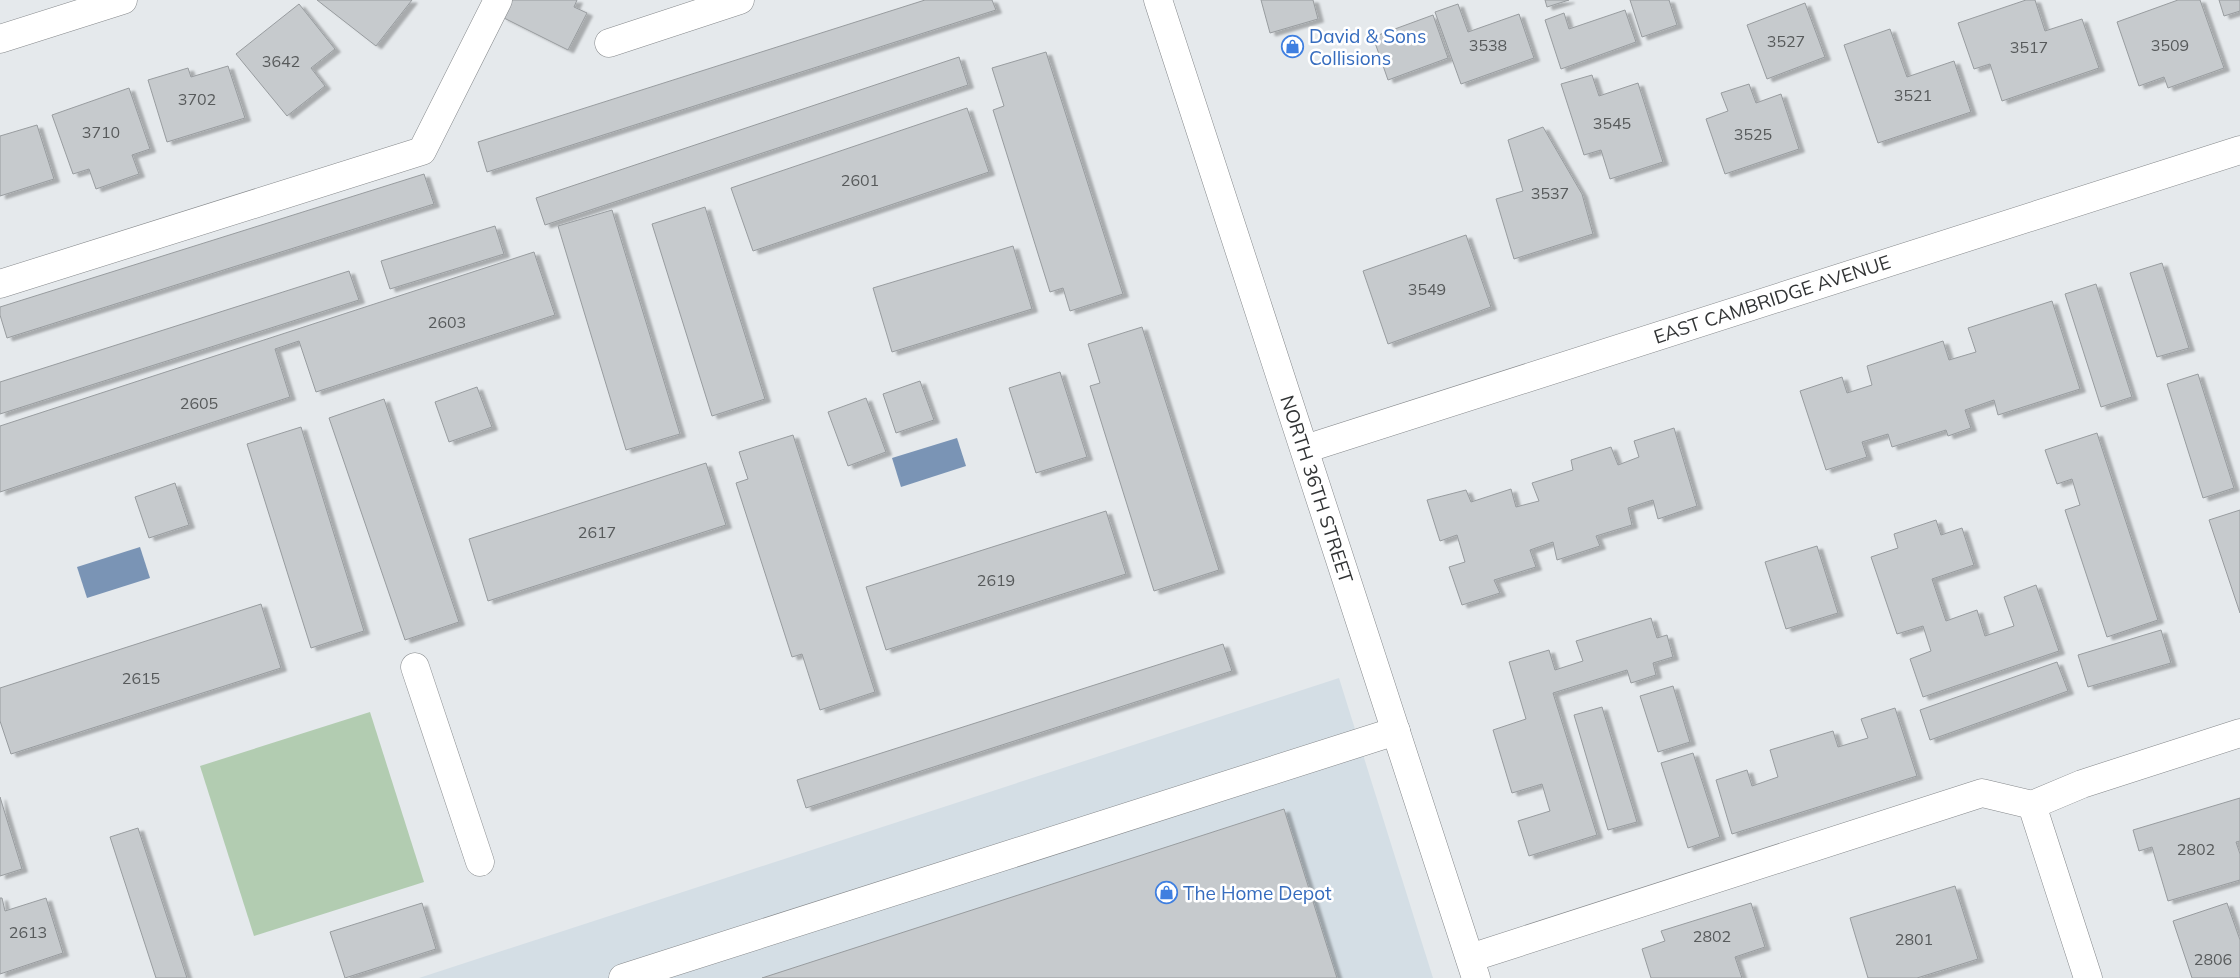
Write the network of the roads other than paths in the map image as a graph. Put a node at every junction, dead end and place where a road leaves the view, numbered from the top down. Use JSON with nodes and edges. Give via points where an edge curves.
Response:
{"nodes":[{"id":1,"x":123,"y":0,"type":"edge"},
{"id":2,"x":498,"y":0,"type":"edge"},
{"id":3,"x":740,"y":0,"type":"edge"},
{"id":4,"x":1158,"y":0,"type":"edge"},
{"id":5,"x":0,"y":39,"type":"edge"},
{"id":6,"x":609,"y":43,"type":"dead end"},
{"id":7,"x":2240,"y":150,"type":"edge"},
{"id":8,"x":0,"y":284,"type":"edge"},
{"id":9,"x":1304,"y":449,"type":"junction"},
{"id":10,"x":415,"y":667,"type":"dead end"},
{"id":11,"x":1396,"y":731,"type":"junction"},
{"id":12,"x":2240,"y":733,"type":"edge"},
{"id":13,"x":2032,"y":805,"type":"junction"},
{"id":14,"x":480,"y":862,"type":"dead end"},
{"id":15,"x":1473,"y":968,"type":"edge"},
{"id":16,"x":623,"y":978,"type":"edge"},
{"id":17,"x":2088,"y":978,"type":"edge"}],
"edges":[{"from":1,"to":5,"type":"street"},
{"from":2,"to":8,"type":"street","via":[[422,151]]},
{"from":3,"to":6,"type":"street"},
{"from":4,"to":9,"type":"street","name":"NORTH 36TH STREET"},
{"from":7,"to":9,"type":"street","name":"EAST CAMBRIDGE AVENUE"},
{"from":9,"to":11,"type":"street","name":"NORTH 36TH STREET"},
{"from":10,"to":14,"type":"street"},
{"from":11,"to":15,"type":"street","name":"NORTH 36TH STREET"},
{"from":11,"to":16,"type":"street"},
{"from":12,"to":13,"type":"street","via":[[2082,784]]},
{"from":13,"to":15,"type":"street","via":[[1982,793]]},
{"from":13,"to":17,"type":"street"}]}
